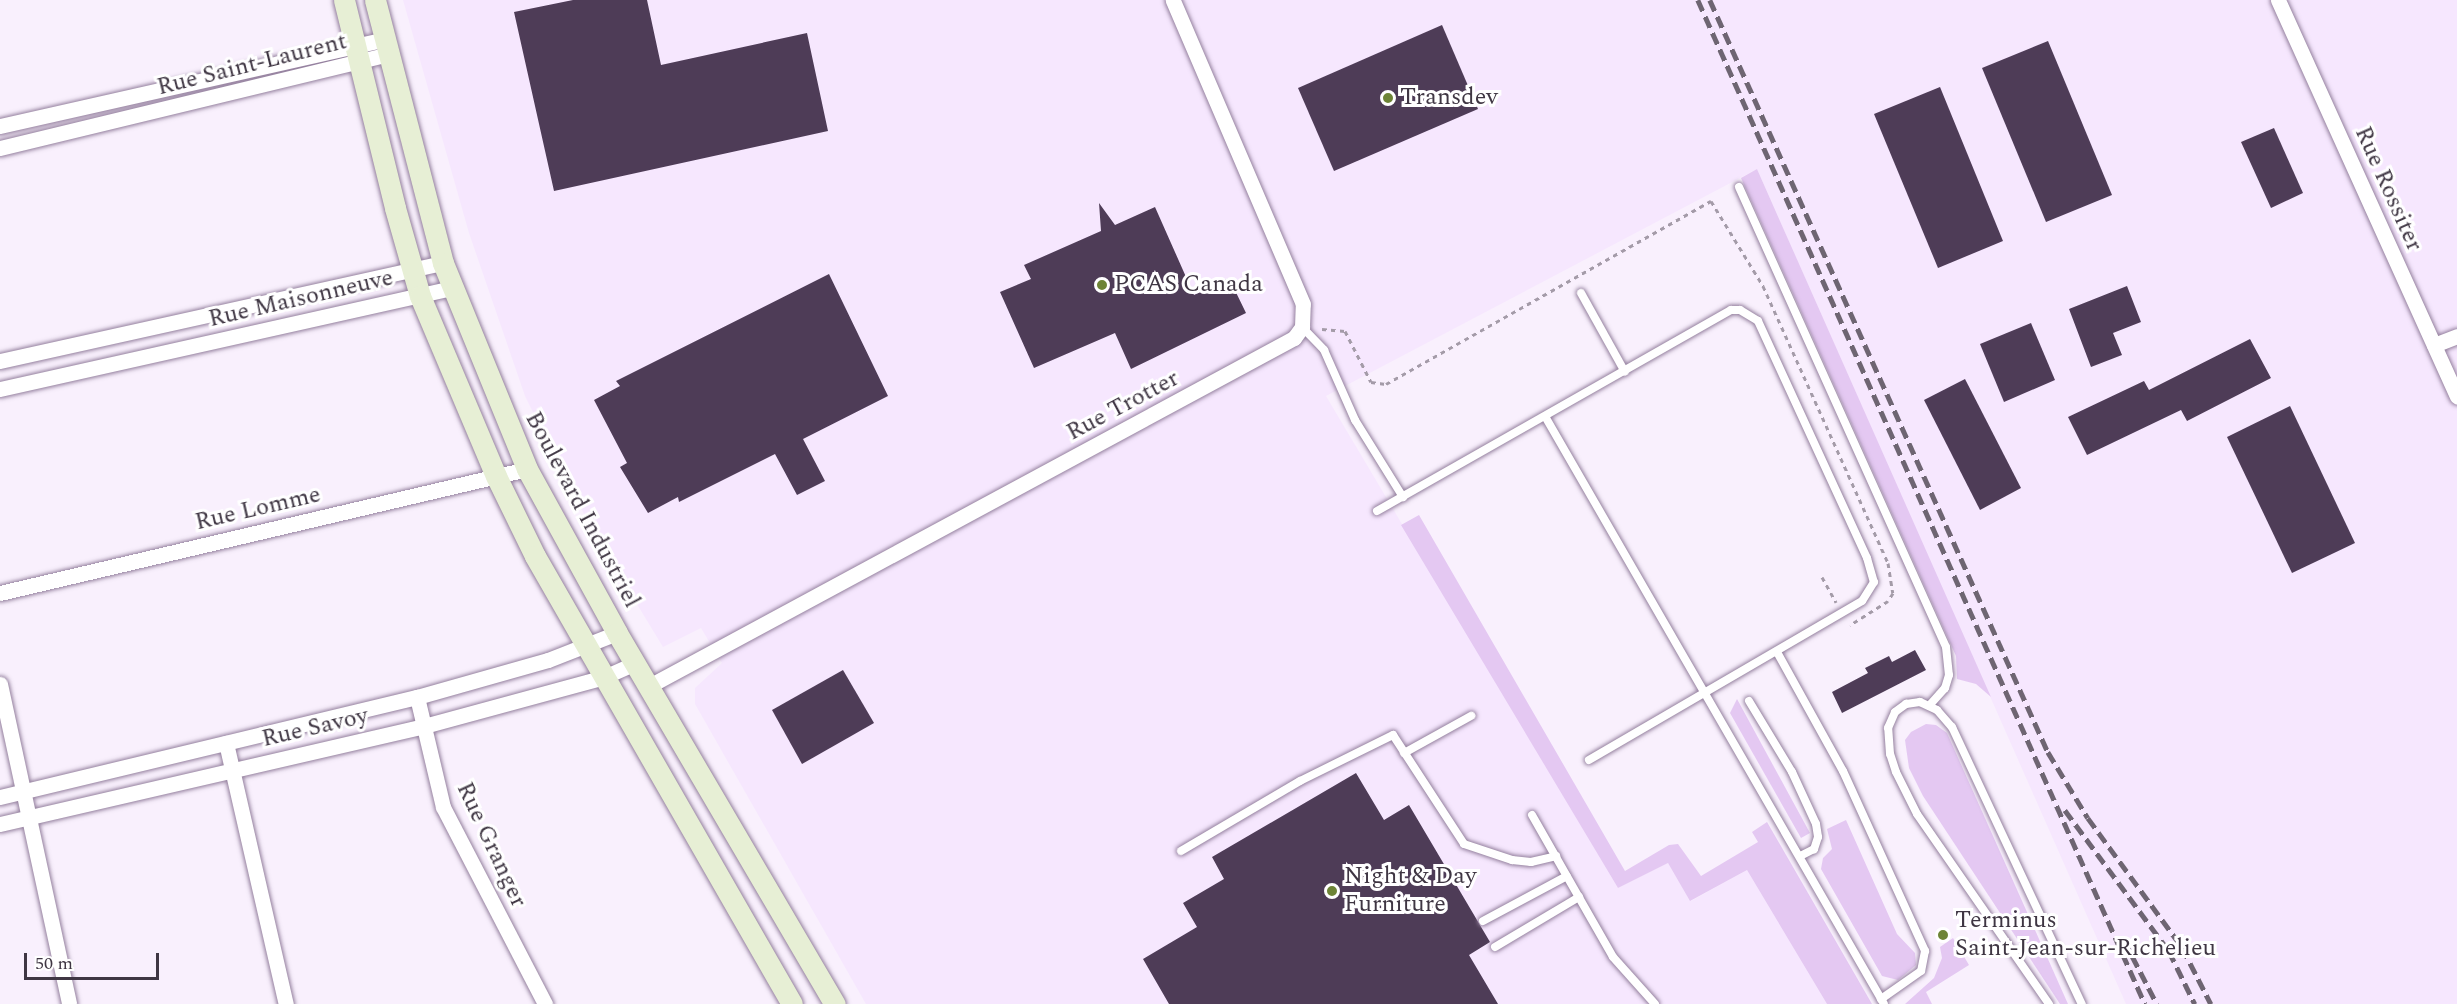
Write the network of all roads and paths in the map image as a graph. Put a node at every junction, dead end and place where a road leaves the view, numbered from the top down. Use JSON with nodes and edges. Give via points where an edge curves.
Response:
{"nodes":[{"id":1,"x":344,"y":0,"type":"edge"},
{"id":2,"x":375,"y":0,"type":"edge"},
{"id":3,"x":1173,"y":0,"type":"edge"},
{"id":4,"x":2278,"y":0,"type":"edge"},
{"id":5,"x":386,"y":46,"type":"junction"},
{"id":6,"x":357,"y":54,"type":"junction"},
{"id":7,"x":123,"y":98,"type":"junction"},
{"id":8,"x":127,"y":118,"type":"junction"},
{"id":9,"x":0,"y":126,"type":"edge"},
{"id":10,"x":0,"y":148,"type":"edge"},
{"id":11,"x":1739,"y":187,"type":"dead end"},
{"id":12,"x":443,"y":263,"type":"junction"},
{"id":13,"x":412,"y":270,"type":"junction"},
{"id":14,"x":452,"y":288,"type":"junction"},
{"id":15,"x":1581,"y":293,"type":"dead end"},
{"id":16,"x":420,"y":296,"type":"junction"},
{"id":17,"x":155,"y":327,"type":"junction"},
{"id":18,"x":1302,"y":327,"type":"junction"},
{"id":19,"x":2457,"y":336,"type":"edge"},
{"id":20,"x":2434,"y":345,"type":"junction"},
{"id":21,"x":160,"y":353,"type":"junction"},
{"id":22,"x":0,"y":361,"type":"edge"},
{"id":23,"x":1625,"y":372,"type":"junction"},
{"id":24,"x":0,"y":389,"type":"edge"},
{"id":25,"x":2457,"y":397,"type":"edge"},
{"id":26,"x":1546,"y":418,"type":"junction"},
{"id":27,"x":527,"y":469,"type":"junction"},
{"id":28,"x":496,"y":476,"type":"junction"},
{"id":29,"x":1402,"y":497,"type":"junction"},
{"id":30,"x":1377,"y":511,"type":"dead end"},
{"id":31,"x":1822,"y":577,"type":"dead end"},
{"id":32,"x":0,"y":593,"type":"edge"},
{"id":33,"x":1842,"y":613,"type":"junction"},
{"id":34,"x":617,"y":633,"type":"junction"},
{"id":35,"x":588,"y":645,"type":"junction"},
{"id":36,"x":1777,"y":652,"type":"junction"},
{"id":37,"x":636,"y":663,"type":"junction"},
{"id":38,"x":604,"y":677,"type":"junction"},
{"id":39,"x":0,"y":684,"type":"edge"},
{"id":40,"x":649,"y":686,"type":"junction"},
{"id":41,"x":1705,"y":695,"type":"junction"},
{"id":42,"x":417,"y":697,"type":"junction"},
{"id":43,"x":1749,"y":700,"type":"dead end"},
{"id":44,"x":1929,"y":706,"type":"junction"},
{"id":45,"x":1471,"y":716,"type":"dead end"},
{"id":46,"x":424,"y":726,"type":"junction"},
{"id":47,"x":226,"y":742,"type":"junction"},
{"id":48,"x":1404,"y":753,"type":"junction"},
{"id":49,"x":1589,"y":760,"type":"dead end"},
{"id":50,"x":232,"y":770,"type":"junction"},
{"id":51,"x":22,"y":792,"type":"junction"},
{"id":52,"x":0,"y":797,"type":"edge"},
{"id":53,"x":1532,"y":815,"type":"dead end"},
{"id":54,"x":28,"y":818,"type":"junction"},
{"id":55,"x":0,"y":825,"type":"edge"},
{"id":56,"x":1181,"y":850,"type":"dead end"},
{"id":57,"x":1556,"y":856,"type":"junction"},
{"id":58,"x":1800,"y":856,"type":"junction"},
{"id":59,"x":1567,"y":876,"type":"junction"},
{"id":60,"x":1579,"y":897,"type":"junction"},
{"id":61,"x":1483,"y":921,"type":"dead end"},
{"id":62,"x":1495,"y":947,"type":"dead end"},
{"id":63,"x":1882,"y":1001,"type":"edge"},
{"id":64,"x":69,"y":1004,"type":"edge"},
{"id":65,"x":286,"y":1004,"type":"edge"},
{"id":66,"x":545,"y":1004,"type":"edge"},
{"id":67,"x":792,"y":1004,"type":"edge"},
{"id":68,"x":835,"y":1004,"type":"edge"},
{"id":69,"x":1654,"y":1004,"type":"edge"},
{"id":70,"x":2049,"y":1004,"type":"edge"},
{"id":71,"x":2082,"y":1004,"type":"edge"}],
"edges":[{"from":1,"to":6,"type":"street"},
{"from":2,"to":5,"type":"street","name":"Boulevard Industriel"},
{"from":3,"to":18,"type":"street","via":[[1303,304]]},
{"from":4,"to":20,"type":"street","name":"Rue Rossiter"},
{"from":5,"to":6,"type":"street","name":"Rue Saint-Laurent"},
{"from":5,"to":12,"type":"street","name":"Boulevard Industriel"},
{"from":6,"to":7,"type":"street","name":"Rue Saint-Laurent"},
{"from":6,"to":8,"type":"street","name":"Rue Saint-Laurent"},
{"from":6,"to":13,"type":"street"},
{"from":7,"to":8,"type":"street","name":"Rue Saint-Laurent"},
{"from":7,"to":9,"type":"street","name":"Rue Saint-Laurent"},
{"from":8,"to":10,"type":"street","name":"Rue Saint-Laurent"},
{"from":11,"to":44,"type":"lane","via":[[1946,647],[1949,675],[1945,688]]},
{"from":12,"to":13,"type":"street","name":"Rue Maisonneuve"},
{"from":12,"to":14,"type":"street","name":"Boulevard Industriel"},
{"from":13,"to":16,"type":"street"},
{"from":13,"to":17,"type":"street","name":"Rue Maisonneuve"},
{"from":14,"to":16,"type":"street","name":"Rue Maisonneuve"},
{"from":14,"to":27,"type":"street","name":"Boulevard Industriel"},
{"from":15,"to":23,"type":"lane"},
{"from":16,"to":21,"type":"street","name":"Rue Maisonneuve"},
{"from":16,"to":28,"type":"street"},
{"from":17,"to":21,"type":"street"},
{"from":17,"to":22,"type":"street","name":"Rue Maisonneuve"},
{"from":18,"to":29,"type":"lane","via":[[1324,350],[1355,420]]},
{"from":18,"to":40,"type":"street","name":"Rue Trotter","via":[[1280,349]]},
{"from":19,"to":20,"type":"street"},
{"from":20,"to":25,"type":"street","name":"Rue Rossiter"},
{"from":21,"to":24,"type":"street","name":"Rue Maisonneuve"},
{"from":23,"to":26,"type":"lane"},
{"from":23,"to":33,"type":"lane","via":[[1731,310],[1740,310],[1758,321],[1872,572],[1869,592]]},
{"from":26,"to":29,"type":"lane"},
{"from":26,"to":41,"type":"lane"},
{"from":27,"to":28,"type":"street","name":"Rue Lomme"},
{"from":27,"to":34,"type":"street","name":"Boulevard Industriel"},
{"from":28,"to":32,"type":"street","name":"Rue Lomme"},
{"from":28,"to":35,"type":"street","via":[[535,556]]},
{"from":29,"to":30,"type":"lane"},
{"from":31,"to":33,"type":"path"},
{"from":33,"to":36,"type":"lane"},
{"from":34,"to":35,"type":"street","name":"Rue Savoy"},
{"from":34,"to":37,"type":"street","name":"Boulevard Industriel"},
{"from":35,"to":38,"type":"street"},
{"from":35,"to":42,"type":"street","name":"Rue Savoy"},
{"from":36,"to":41,"type":"lane"},
{"from":36,"to":63,"type":"lane","via":[[1843,771],[1925,951],[1921,971]]},
{"from":37,"to":38,"type":"street","name":"Rue Savoy"},
{"from":37,"to":40,"type":"street","name":"Boulevard Industriel"},
{"from":38,"to":46,"type":"street","name":"Rue Savoy"},
{"from":38,"to":67,"type":"street"},
{"from":39,"to":51,"type":"street"},
{"from":40,"to":68,"type":"street","name":"Boulevard Industriel"},
{"from":41,"to":49,"type":"lane"},
{"from":41,"to":58,"type":"lane"},
{"from":42,"to":46,"type":"street","name":"Rue Granger"},
{"from":42,"to":47,"type":"street","name":"Rue Savoy"},
{"from":43,"to":58,"type":"lane","via":[[1792,772],[1816,824],[1818,837],[1814,849]]},
{"from":44,"to":70,"type":"lane","via":[[1920,702],[1906,704],[1895,712],[1888,728],[1896,772],[1917,814]]},
{"from":44,"to":71,"type":"lane","via":[[1952,727]]},
{"from":45,"to":48,"type":"lane"},
{"from":46,"to":50,"type":"street","name":"Rue Savoy"},
{"from":46,"to":66,"type":"street","name":"Rue Granger","via":[[443,807]]},
{"from":47,"to":50,"type":"street"},
{"from":47,"to":51,"type":"street","name":"Rue Savoy"},
{"from":48,"to":56,"type":"lane","via":[[1393,735],[1300,781]]},
{"from":48,"to":57,"type":"lane","via":[[1464,844],[1512,860],[1532,862]]},
{"from":50,"to":54,"type":"street","name":"Rue Savoy"},
{"from":50,"to":65,"type":"street"},
{"from":51,"to":52,"type":"street","name":"Rue Savoy"},
{"from":51,"to":54,"type":"street"},
{"from":53,"to":57,"type":"lane"},
{"from":54,"to":55,"type":"street","name":"Rue Savoy"},
{"from":54,"to":64,"type":"street"},
{"from":57,"to":59,"type":"lane"},
{"from":58,"to":63,"type":"lane"},
{"from":59,"to":60,"type":"lane"},
{"from":59,"to":61,"type":"lane"},
{"from":60,"to":62,"type":"lane"},
{"from":60,"to":69,"type":"lane","via":[[1613,957]]}]}
